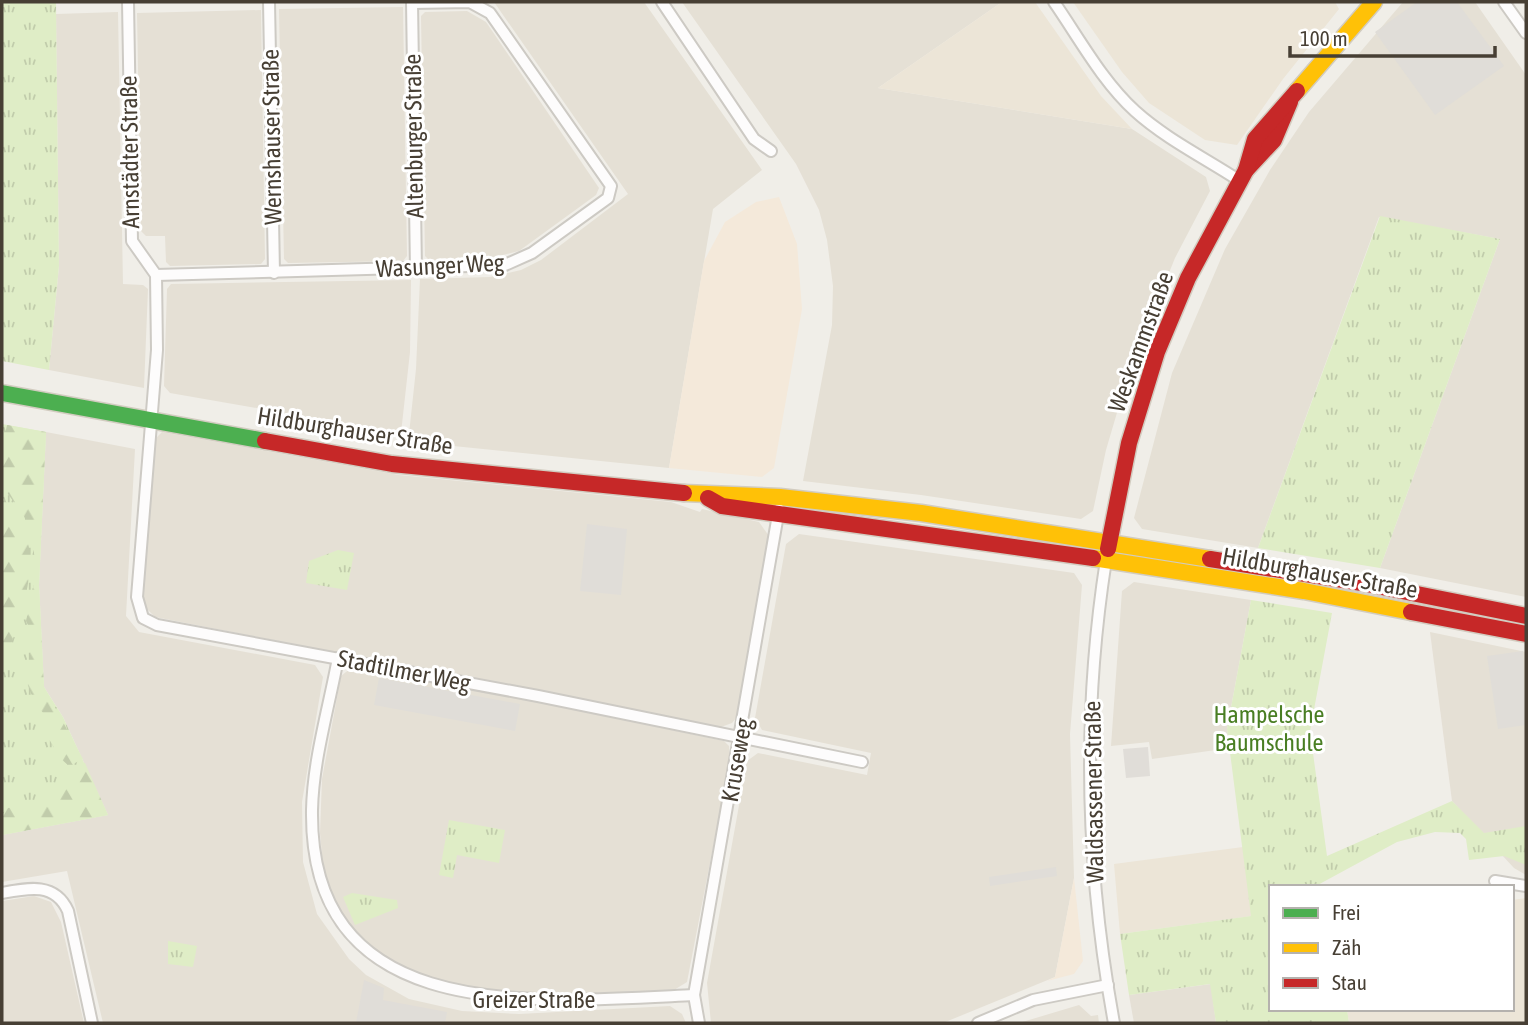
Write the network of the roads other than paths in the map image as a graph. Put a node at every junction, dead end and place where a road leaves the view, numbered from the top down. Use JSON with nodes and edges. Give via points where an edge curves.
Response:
{"nodes":[{"id":1,"x":128,"y":2,"type":"edge"},
{"id":2,"x":269,"y":2,"type":"edge"},
{"id":3,"x":412,"y":2,"type":"edge"},
{"id":4,"x":662,"y":2,"type":"edge"},
{"id":5,"x":1054,"y":2,"type":"edge"},
{"id":6,"x":1374,"y":2,"type":"edge"},
{"id":7,"x":1504,"y":2,"type":"edge"},
{"id":8,"x":1526,"y":33,"type":"edge"},
{"id":9,"x":771,"y":151,"type":"dead end"},
{"id":10,"x":1242,"y":175,"type":"junction"},
{"id":11,"x":416,"y":270,"type":"junction"},
{"id":12,"x":274,"y":273,"type":"junction"},
{"id":13,"x":156,"y":275,"type":"junction"},
{"id":14,"x":2,"y":393,"type":"edge"},
{"id":15,"x":150,"y":420,"type":"junction"},
{"id":16,"x":780,"y":505,"type":"junction"},
{"id":17,"x":1109,"y":541,"type":"junction"},
{"id":18,"x":1106,"y":560,"type":"junction"},
{"id":19,"x":1526,"y":616,"type":"edge"},
{"id":20,"x":1526,"y":634,"type":"edge"},
{"id":21,"x":338,"y":658,"type":"junction"},
{"id":22,"x":741,"y":737,"type":"junction"},
{"id":23,"x":862,"y":762,"type":"dead end"},
{"id":24,"x":1495,"y":881,"type":"dead end"},
{"id":25,"x":1526,"y":886,"type":"edge"},
{"id":26,"x":2,"y":893,"type":"edge"},
{"id":27,"x":1108,"y":985,"type":"junction"},
{"id":28,"x":694,"y":995,"type":"junction"},
{"id":29,"x":92,"y":1023,"type":"edge"},
{"id":30,"x":699,"y":1023,"type":"edge"},
{"id":31,"x":978,"y":1023,"type":"edge"},
{"id":32,"x":1114,"y":1023,"type":"edge"}],
"edges":[{"from":1,"to":13,"type":"street","name":"Arnstädter Straße","via":[[132,241]]},
{"from":2,"to":12,"type":"street","name":"Wernshauser Straße"},
{"from":3,"to":11,"type":"street","name":"Altenburger Straße"},
{"from":3,"to":11,"type":"street","name":"Wasunger Weg","via":[[470,2],[490,13],[611,189],[608,198],[519,260],[489,268]]},
{"from":4,"to":9,"type":"street","via":[[754,139]]},
{"from":5,"to":10,"type":"street","via":[[1134,110],[1155,127]]},
{"from":6,"to":10,"type":"main road","name":"Weskammstraße","via":[[1255,139]]},
{"from":7,"to":8,"type":"street"},
{"from":10,"to":17,"type":"main road","name":"Weskammstraße","via":[[1188,278],[1157,352],[1129,443]]},
{"from":11,"to":12,"type":"street","name":"Wasunger Weg"},
{"from":12,"to":13,"type":"street","name":"Wasunger Weg"},
{"from":13,"to":15,"type":"street","via":[[157,350]]},
{"from":14,"to":15,"type":"main road","name":"Hildburghauser Straße"},
{"from":15,"to":16,"type":"main road","name":"Hildburghauser Straße","via":[[392,464],[703,495],[722,506]]},
{"from":15,"to":21,"type":"street","name":"Stadtilmer Weg","via":[[137,597],[143,618],[157,625]]},
{"from":16,"to":17,"type":"main road","name":"Hildburghauser Straße","via":[[929,514]]},
{"from":16,"to":18,"type":"main road","name":"Hildburghauser Straße"},
{"from":16,"to":22,"type":"street","name":"Kruseweg"},
{"from":17,"to":18,"type":"main road"},
{"from":17,"to":19,"type":"main road","name":"Hildburghauser Straße"},
{"from":18,"to":20,"type":"main road","name":"Hildburghauser Straße","via":[[1304,591]]},
{"from":18,"to":27,"type":"street","name":"Waldsassener Straße","via":[[1092,695],[1090,777],[1093,858]]},
{"from":21,"to":22,"type":"street","name":"Stadtilmer Weg"},
{"from":21,"to":28,"type":"street","name":"Greizer Straße","via":[[314,790],[314,857],[331,914],[361,955],[399,982],[478,1002]]},
{"from":22,"to":23,"type":"street","name":"Stadtilmer Weg"},
{"from":22,"to":28,"type":"street","name":"Kruseweg"},
{"from":24,"to":25,"type":"street"},
{"from":26,"to":29,"type":"street","via":[[40,888],[62,901]]},
{"from":27,"to":31,"type":"street","via":[[1033,1000]]},
{"from":27,"to":32,"type":"street","name":"Waldsassener Straße"},
{"from":28,"to":30,"type":"street","name":"Kruseweg"}]}
